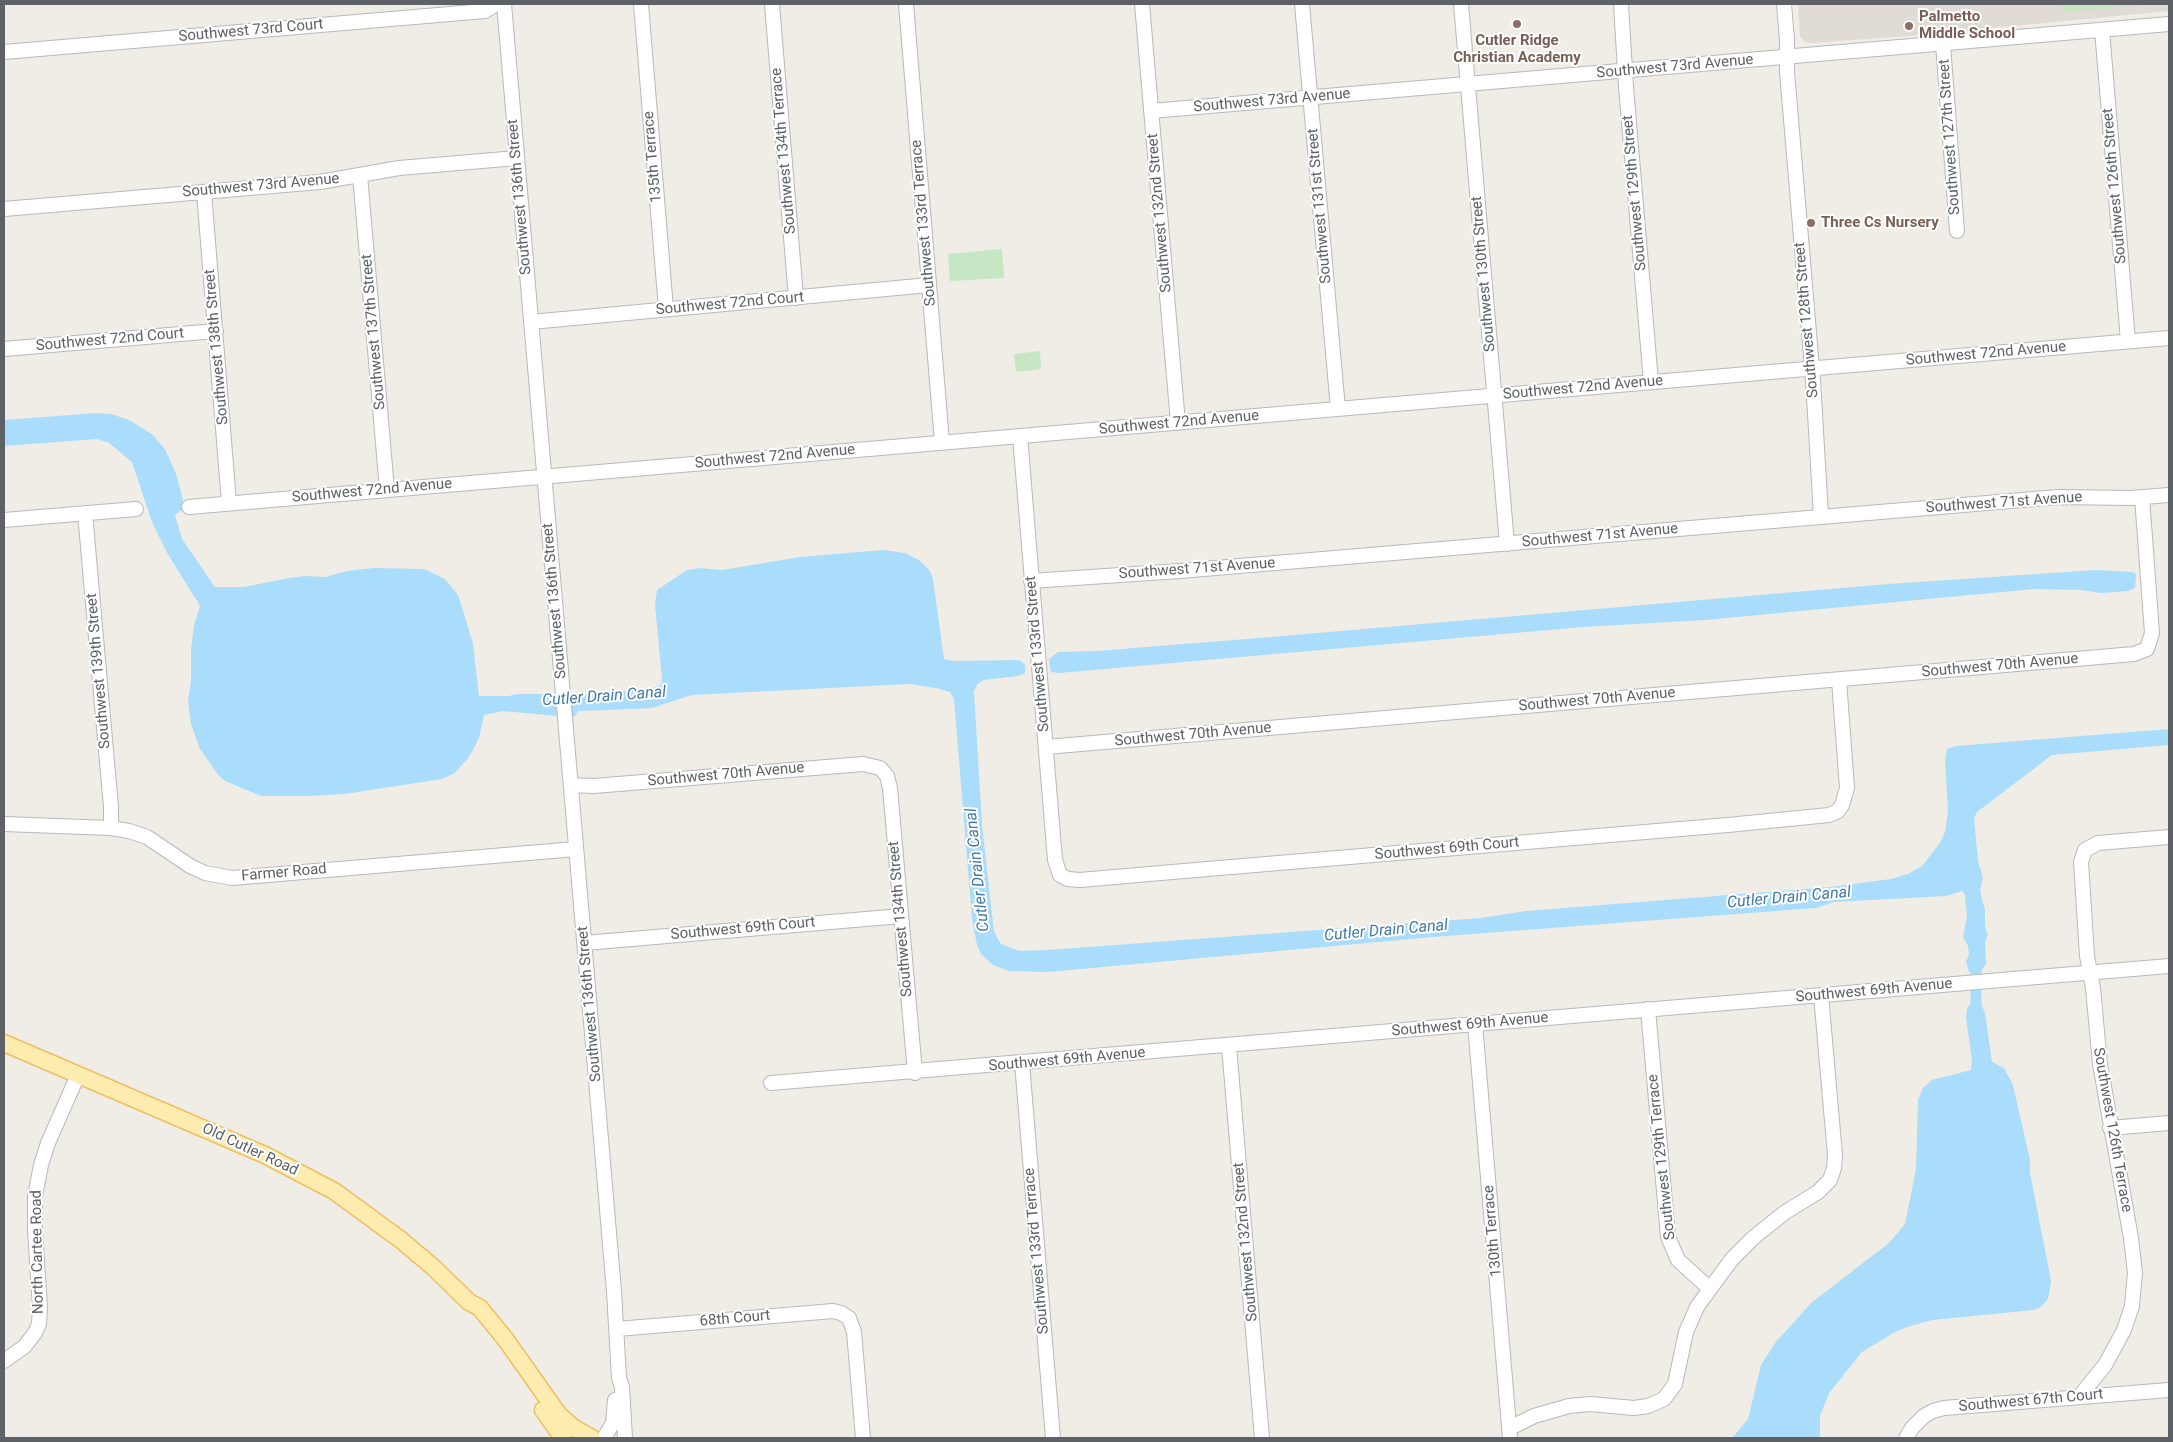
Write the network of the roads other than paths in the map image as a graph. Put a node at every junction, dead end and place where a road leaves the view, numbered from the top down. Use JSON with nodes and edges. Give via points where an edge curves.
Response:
{"nodes":[{"id":1,"x":496,"y":4,"type":"edge"},
{"id":2,"x":504,"y":4,"type":"edge"},
{"id":3,"x":640,"y":4,"type":"edge"},
{"id":4,"x":772,"y":4,"type":"edge"},
{"id":5,"x":906,"y":4,"type":"edge"},
{"id":6,"x":1142,"y":4,"type":"edge"},
{"id":7,"x":1302,"y":4,"type":"edge"},
{"id":8,"x":1461,"y":4,"type":"edge"},
{"id":9,"x":1621,"y":4,"type":"edge"},
{"id":10,"x":1784,"y":4,"type":"edge"},
{"id":11,"x":2169,"y":24,"type":"edge"},
{"id":12,"x":2102,"y":30,"type":"junction"},
{"id":13,"x":1943,"y":44,"type":"junction"},
{"id":14,"x":4,"y":52,"type":"edge"},
{"id":15,"x":1787,"y":57,"type":"junction"},
{"id":16,"x":1625,"y":71,"type":"junction"},
{"id":17,"x":1468,"y":84,"type":"junction"},
{"id":18,"x":1310,"y":98,"type":"junction"},
{"id":19,"x":1151,"y":111,"type":"junction"},
{"id":20,"x":517,"y":158,"type":"junction"},
{"id":21,"x":360,"y":175,"type":"junction"},
{"id":22,"x":204,"y":192,"type":"junction"},
{"id":23,"x":4,"y":209,"type":"edge"},
{"id":24,"x":1957,"y":231,"type":"dead end"},
{"id":25,"x":929,"y":286,"type":"junction"},
{"id":26,"x":796,"y":298,"type":"junction"},
{"id":27,"x":666,"y":309,"type":"junction"},
{"id":28,"x":531,"y":322,"type":"junction"},
{"id":29,"x":216,"y":331,"type":"junction"},
{"id":30,"x":2169,"y":338,"type":"edge"},
{"id":31,"x":2128,"y":341,"type":"junction"},
{"id":32,"x":4,"y":349,"type":"edge"},
{"id":33,"x":1812,"y":369,"type":"junction"},
{"id":34,"x":1651,"y":382,"type":"junction"},
{"id":35,"x":1494,"y":396,"type":"junction"},
{"id":36,"x":1338,"y":409,"type":"junction"},
{"id":37,"x":1178,"y":423,"type":"junction"},
{"id":38,"x":1020,"y":436,"type":"junction"},
{"id":39,"x":942,"y":442,"type":"junction"},
{"id":40,"x":544,"y":477,"type":"junction"},
{"id":41,"x":387,"y":490,"type":"junction"},
{"id":42,"x":2169,"y":495,"type":"edge"},
{"id":43,"x":2142,"y":497,"type":"junction"},
{"id":44,"x":229,"y":503,"type":"junction"},
{"id":45,"x":189,"y":507,"type":"dead end"},
{"id":46,"x":136,"y":509,"type":"dead end"},
{"id":47,"x":85,"y":513,"type":"junction"},
{"id":48,"x":1821,"y":516,"type":"junction"},
{"id":49,"x":4,"y":520,"type":"edge"},
{"id":50,"x":1507,"y":544,"type":"junction"},
{"id":51,"x":1031,"y":581,"type":"junction"},
{"id":52,"x":1839,"y":680,"type":"junction"},
{"id":53,"x":1046,"y":747,"type":"junction"},
{"id":54,"x":880,"y":768,"type":"joint"},
{"id":55,"x":571,"y":786,"type":"junction"},
{"id":56,"x":4,"y":824,"type":"edge"},
{"id":57,"x":111,"y":828,"type":"junction"},
{"id":58,"x":2169,"y":837,"type":"edge"},
{"id":59,"x":576,"y":849,"type":"junction"},
{"id":60,"x":1058,"y":872,"type":"joint"},
{"id":61,"x":901,"y":916,"type":"junction"},
{"id":62,"x":585,"y":943,"type":"junction"},
{"id":63,"x":2169,"y":966,"type":"edge"},
{"id":64,"x":2090,"y":973,"type":"junction"},
{"id":65,"x":1821,"y":995,"type":"junction"},
{"id":66,"x":1648,"y":1010,"type":"junction"},
{"id":67,"x":1476,"y":1024,"type":"junction"},
{"id":68,"x":4,"y":1044,"type":"edge"},
{"id":69,"x":1229,"y":1046,"type":"junction"},
{"id":70,"x":1022,"y":1064,"type":"junction"},
{"id":71,"x":915,"y":1073,"type":"junction"},
{"id":72,"x":78,"y":1075,"type":"junction"},
{"id":73,"x":771,"y":1083,"type":"dead end"},
{"id":74,"x":2169,"y":1123,"type":"edge"},
{"id":75,"x":2110,"y":1128,"type":"junction"},
{"id":76,"x":1710,"y":1288,"type":"junction"},
{"id":77,"x":469,"y":1302,"type":"junction"},
{"id":78,"x":617,"y":1329,"type":"junction"},
{"id":79,"x":4,"y":1361,"type":"edge"},
{"id":80,"x":619,"y":1378,"type":"junction"},
{"id":81,"x":2169,"y":1390,"type":"edge"},
{"id":82,"x":2080,"y":1397,"type":"junction"},
{"id":83,"x":1510,"y":1433,"type":"edge"},
{"id":84,"x":563,"y":1438,"type":"edge"},
{"id":85,"x":592,"y":1438,"type":"edge"},
{"id":86,"x":604,"y":1438,"type":"edge"},
{"id":87,"x":625,"y":1438,"type":"edge"},
{"id":88,"x":862,"y":1438,"type":"edge"},
{"id":89,"x":1053,"y":1438,"type":"edge"},
{"id":90,"x":1262,"y":1438,"type":"edge"},
{"id":91,"x":1906,"y":1438,"type":"edge"}],
"edges":[{"from":1,"to":14,"type":"street","name":"Southwest 73rd Court","via":[[485,11]]},
{"from":2,"to":20,"type":"street","name":"Southwest 136th Street"},
{"from":3,"to":27,"type":"street","name":"135th Terrace"},
{"from":4,"to":26,"type":"street","name":"Southwest 134th Terrace"},
{"from":5,"to":25,"type":"street","name":"Southwest 133rd Terrace"},
{"from":6,"to":19,"type":"street","name":"Southwest 132nd Street"},
{"from":7,"to":18,"type":"street","name":"Southwest 131st Street"},
{"from":8,"to":17,"type":"street","name":"Southwest 130th Street"},
{"from":9,"to":16,"type":"street","name":"Southwest 129th Street"},
{"from":10,"to":15,"type":"street","name":"Southwest 128th Street"},
{"from":11,"to":12,"type":"street","name":"Southwest 73rd Avenue"},
{"from":12,"to":13,"type":"street","name":"Southwest 73rd Avenue"},
{"from":12,"to":31,"type":"street","name":"Southwest 126th Street"},
{"from":13,"to":15,"type":"street","name":"Southwest 73rd Avenue"},
{"from":13,"to":24,"type":"street","name":"Southwest 127th Street"},
{"from":15,"to":16,"type":"street","name":"Southwest 73rd Avenue"},
{"from":15,"to":33,"type":"street","name":"Southwest 128th Street"},
{"from":16,"to":17,"type":"street","name":"Southwest 73rd Avenue"},
{"from":16,"to":34,"type":"street","name":"Southwest 129th Street"},
{"from":17,"to":18,"type":"street","name":"Southwest 73rd Avenue"},
{"from":17,"to":35,"type":"street","name":"Southwest 130th Street"},
{"from":18,"to":19,"type":"street","name":"Southwest 73rd Avenue"},
{"from":18,"to":36,"type":"street","name":"Southwest 131st Street"},
{"from":19,"to":37,"type":"street","name":"Southwest 132nd Street"},
{"from":20,"to":21,"type":"street","name":"Southwest 73rd Avenue","via":[[399,168]]},
{"from":20,"to":28,"type":"street","name":"Southwest 136th Street"},
{"from":21,"to":22,"type":"street","name":"Southwest 73rd Avenue","via":[[320,182]]},
{"from":21,"to":41,"type":"street","name":"Southwest 137th Street"},
{"from":22,"to":23,"type":"street","name":"Southwest 73rd Avenue"},
{"from":22,"to":29,"type":"street","name":"Southwest 138th Street"},
{"from":25,"to":26,"type":"street","name":"Southwest 72nd Court"},
{"from":25,"to":39,"type":"street","name":"Southwest 133rd Terrace"},
{"from":26,"to":27,"type":"street","name":"Southwest 72nd Court"},
{"from":27,"to":28,"type":"street","name":"Southwest 72nd Court"},
{"from":28,"to":40,"type":"street","name":"Southwest 136th Street"},
{"from":29,"to":32,"type":"street","name":"Southwest 72nd Court"},
{"from":29,"to":44,"type":"street","name":"Southwest 138th Street"},
{"from":30,"to":31,"type":"street","name":"Southwest 72nd Avenue"},
{"from":31,"to":33,"type":"street","name":"Southwest 72nd Avenue"},
{"from":33,"to":34,"type":"street","name":"Southwest 72nd Avenue"},
{"from":33,"to":48,"type":"street","name":"Southwest 128th Street"},
{"from":34,"to":35,"type":"street","name":"Southwest 72nd Avenue"},
{"from":35,"to":36,"type":"street","name":"Southwest 72nd Avenue"},
{"from":35,"to":50,"type":"street","name":"Southwest 130th Street"},
{"from":36,"to":37,"type":"street","name":"Southwest 72nd Avenue"},
{"from":37,"to":38,"type":"street","name":"Southwest 72nd Avenue"},
{"from":38,"to":39,"type":"street","name":"Southwest 72nd Avenue"},
{"from":38,"to":51,"type":"street","name":"Southwest 133rd Street"},
{"from":39,"to":40,"type":"street","name":"Southwest 72nd Avenue"},
{"from":40,"to":41,"type":"street","name":"Southwest 72nd Avenue"},
{"from":40,"to":55,"type":"street","name":"Southwest 136th Street"},
{"from":41,"to":44,"type":"street","name":"Southwest 72nd Avenue"},
{"from":42,"to":43,"type":"street","name":"Southwest 71st Avenue"},
{"from":43,"to":48,"type":"street","name":"Southwest 71st Avenue","via":[[2058,497]]},
{"from":43,"to":52,"type":"street","name":"Southwest 70th Avenue","via":[[2152,633],[2147,649],[2134,654]]},
{"from":44,"to":45,"type":"street","name":"Southwest 72nd Avenue"},
{"from":46,"to":47,"type":"street"},
{"from":47,"to":49,"type":"street"},
{"from":47,"to":57,"type":"street","name":"Southwest 139th Street","via":[[112,807]]},
{"from":48,"to":50,"type":"street","name":"Southwest 71st Avenue"},
{"from":50,"to":51,"type":"street","name":"Southwest 71st Avenue"},
{"from":51,"to":53,"type":"street","name":"Southwest 133rd Street"},
{"from":52,"to":53,"type":"street","name":"Southwest 70th Avenue"},
{"from":52,"to":60,"type":"street","name":"Southwest 69th Court","via":[[1847,779],[1845,796],[1838,810],[1822,816],[1080,880],[1068,879]]},
{"from":53,"to":60,"type":"street","name":"Southwest 133rd Street"},
{"from":54,"to":55,"type":"street","name":"Southwest 70th Avenue","via":[[863,764]]},
{"from":54,"to":61,"type":"street","name":"Southwest 134th Street","via":[[887,776],[890,788]]},
{"from":55,"to":59,"type":"street","name":"Southwest 136th Street"},
{"from":56,"to":57,"type":"street","name":"Farmer Road"},
{"from":57,"to":59,"type":"street","name":"Farmer Road","via":[[147,837],[196,869],[232,878]]},
{"from":58,"to":64,"type":"street","name":"Southwest 126th Terrace","via":[[2104,842],[2085,850],[2080,867]]},
{"from":59,"to":62,"type":"street","name":"Southwest 136th Street"},
{"from":61,"to":62,"type":"street","name":"Southwest 69th Court"},
{"from":61,"to":71,"type":"street","name":"Southwest 134th Street"},
{"from":62,"to":78,"type":"street","name":"Southwest 136th Street"},
{"from":63,"to":64,"type":"street","name":"Southwest 69th Avenue"},
{"from":64,"to":65,"type":"street","name":"Southwest 69th Avenue"},
{"from":64,"to":75,"type":"street","name":"Southwest 126th Terrace"},
{"from":65,"to":66,"type":"street","name":"Southwest 69th Avenue"},
{"from":65,"to":76,"type":"street","via":[[1835,1155],[1832,1176],[1818,1192],[1753,1238]]},
{"from":66,"to":67,"type":"street","name":"Southwest 69th Avenue"},
{"from":66,"to":76,"type":"street","name":"Southwest 129th Terrace","via":[[1668,1237],[1678,1260]]},
{"from":67,"to":69,"type":"street","name":"Southwest 69th Avenue"},
{"from":67,"to":83,"type":"street","name":"130th Terrace"},
{"from":68,"to":72,"type":"main road","name":"Old Cutler Road"},
{"from":69,"to":70,"type":"street","name":"Southwest 69th Avenue"},
{"from":69,"to":90,"type":"street","name":"Southwest 132nd Street"},
{"from":70,"to":71,"type":"street","name":"Southwest 69th Avenue"},
{"from":70,"to":89,"type":"street","name":"Southwest 133rd Terrace"},
{"from":71,"to":73,"type":"street","name":"Southwest 69th Avenue"},
{"from":72,"to":77,"type":"main road","name":"Old Cutler Road","via":[[265,1155],[334,1191],[401,1240]]},
{"from":72,"to":79,"type":"street","name":"North Cartee Road","via":[[48,1143],[35,1196],[39,1324],[24,1347]]},
{"from":74,"to":75,"type":"street"},
{"from":75,"to":82,"type":"street","name":"Southwest 126th Terrace","via":[[2133,1253],[2134,1295],[2120,1338],[2105,1365]]},
{"from":76,"to":83,"type":"street","via":[[1686,1332],[1675,1384],[1661,1401],[1634,1408],[1574,1405],[1534,1416]]},
{"from":77,"to":84,"type":"main road","via":[[473,1314]]},
{"from":77,"to":85,"type":"main road","via":[[480,1308],[506,1340],[560,1415]]},
{"from":78,"to":80,"type":"street","name":"Southwest 136th Street"},
{"from":78,"to":88,"type":"street","name":"68th Court","via":[[833,1311],[846,1315],[854,1332]]},
{"from":80,"to":86,"type":"street","name":"Southwest 136th Street","via":[[614,1419]]},
{"from":80,"to":87,"type":"street","name":"Southwest 136th Street"},
{"from":81,"to":82,"type":"street","name":"Southwest 67th Court"},
{"from":82,"to":91,"type":"street","name":"Southwest 67th Court","via":[[1988,1403],[1933,1411],[1919,1420]]}]}
